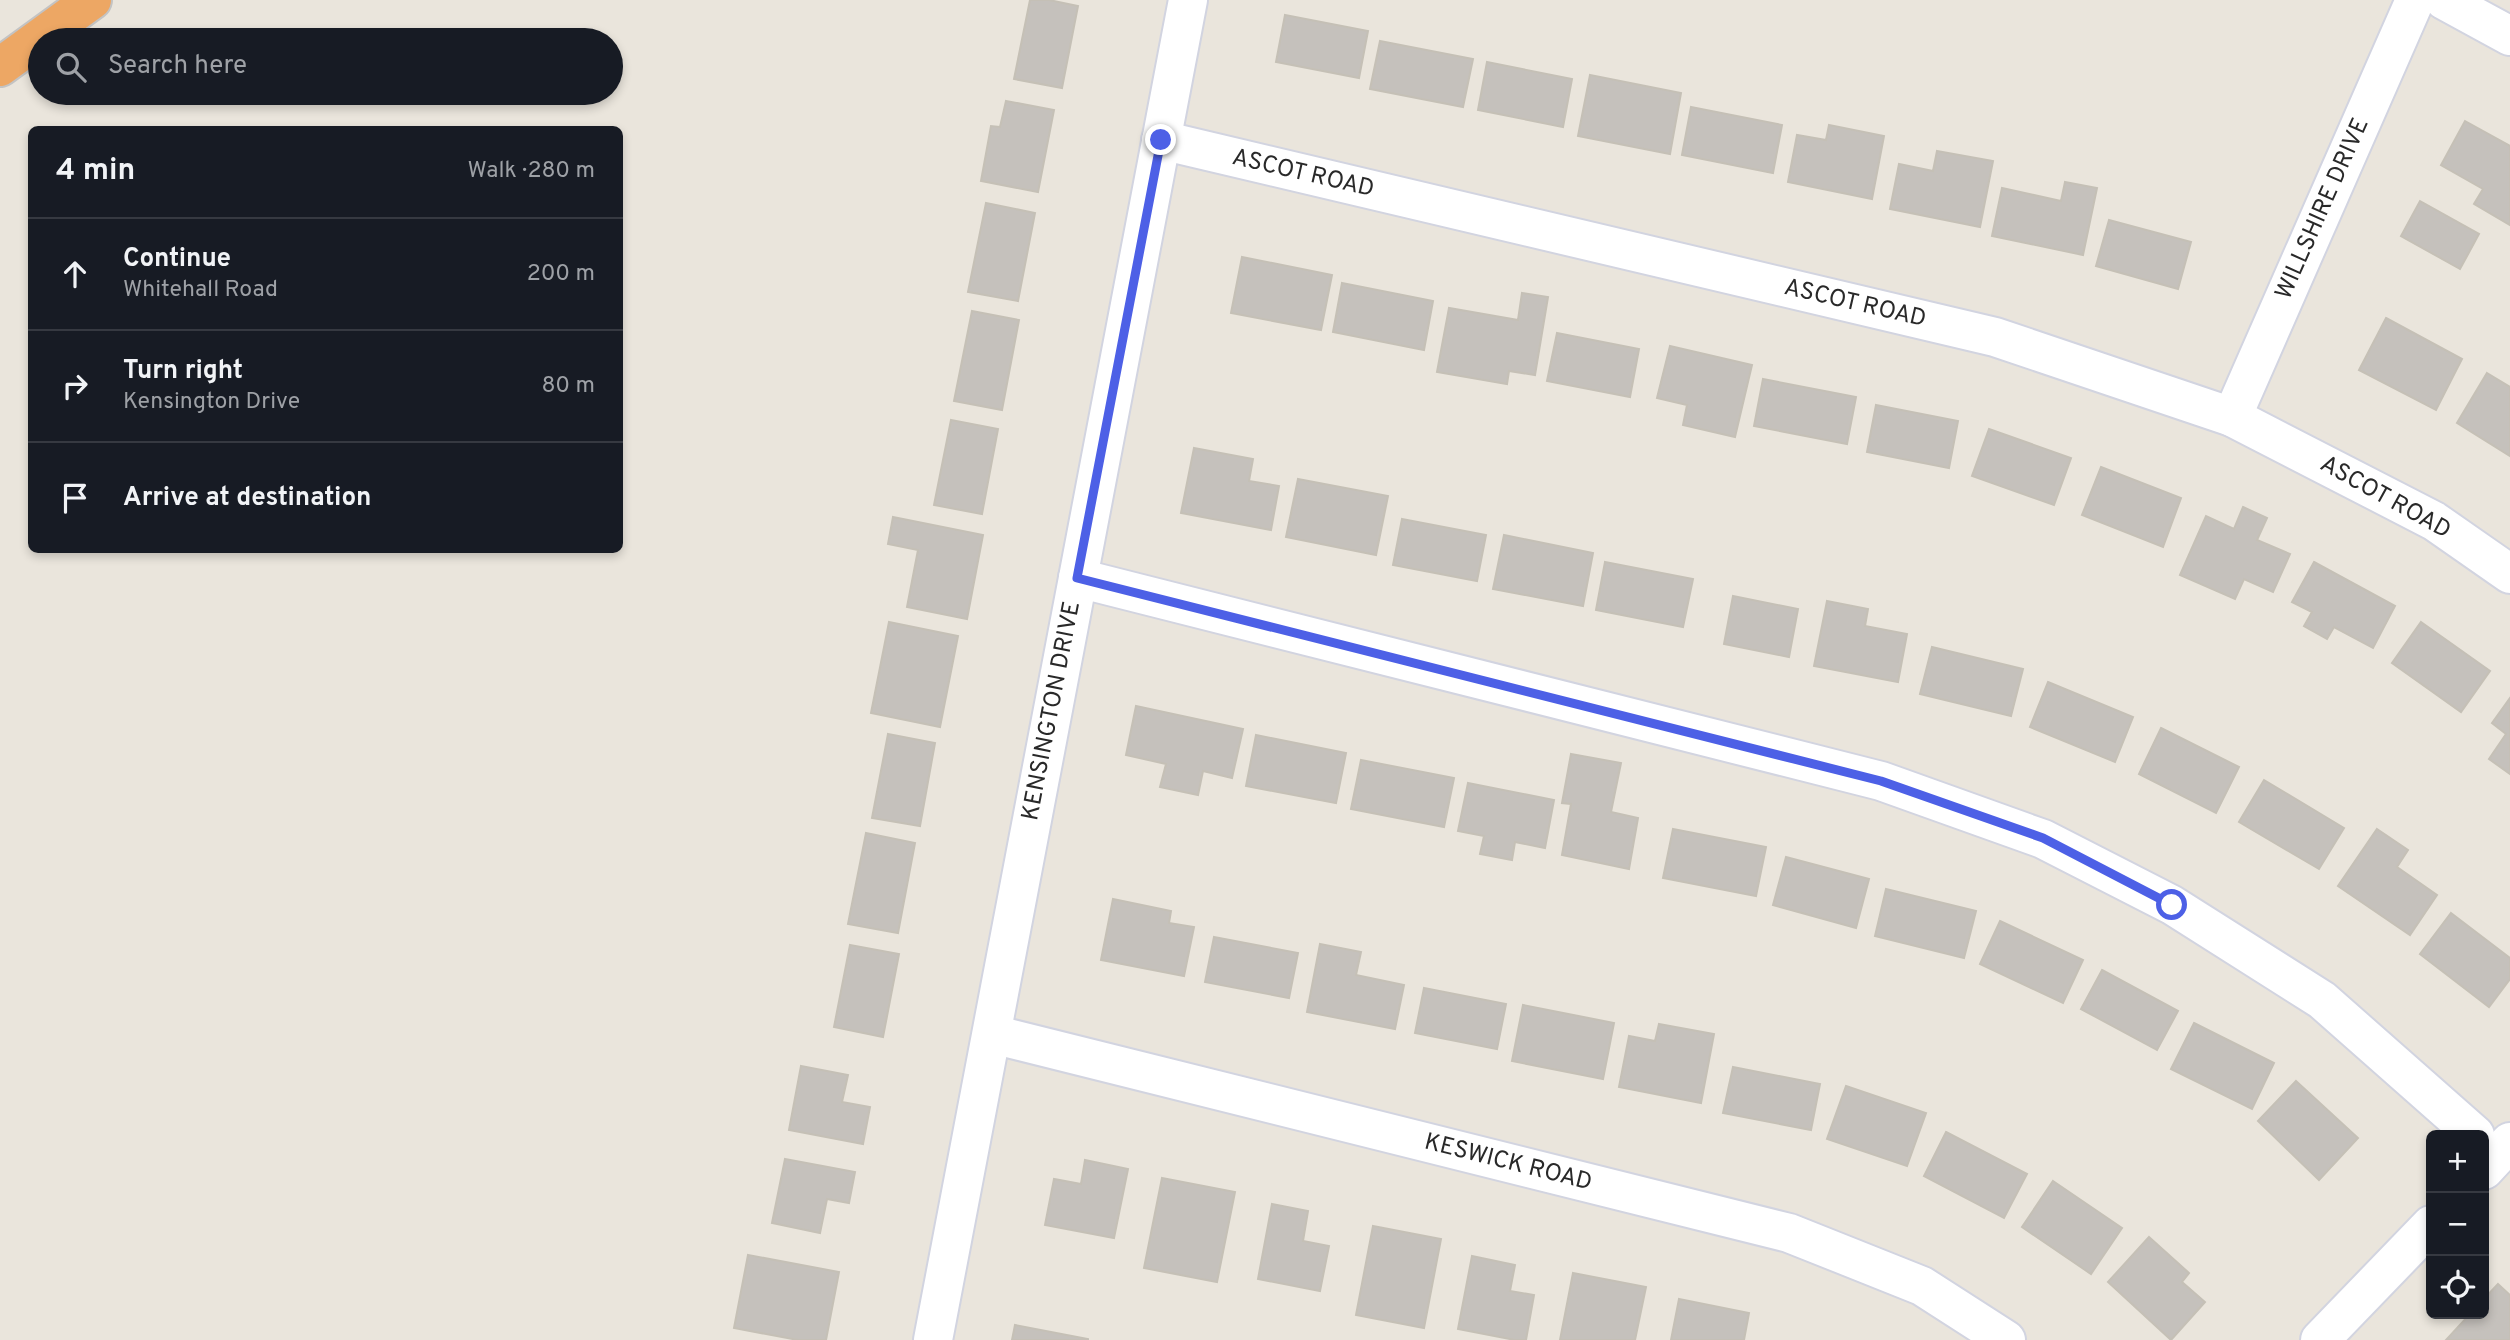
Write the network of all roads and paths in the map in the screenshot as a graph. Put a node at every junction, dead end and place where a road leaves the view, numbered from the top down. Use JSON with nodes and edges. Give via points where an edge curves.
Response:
{"nodes":[{"id":1,"x":92,"y":0,"type":"edge"},
{"id":2,"x":1188,"y":0,"type":"edge"},
{"id":3,"x":2415,"y":0,"type":"edge"},
{"id":4,"x":2444,"y":0,"type":"edge"},
{"id":5,"x":54,"y":28,"type":"edge"},
{"id":6,"x":2510,"y":36,"type":"edge"},
{"id":7,"x":28,"y":47,"type":"edge"},
{"id":8,"x":0,"y":67,"type":"edge"},
{"id":9,"x":1161,"y":140,"type":"junction"},
{"id":10,"x":2232,"y":417,"type":"junction"},
{"id":11,"x":2510,"y":574,"type":"edge"},
{"id":12,"x":1077,"y":578,"type":"junction"},
{"id":13,"x":992,"y":1034,"type":"junction"},
{"id":14,"x":2490,"y":1149,"type":"edge"},
{"id":15,"x":2426,"y":1230,"type":"edge"},
{"id":16,"x":933,"y":1340,"type":"edge"},
{"id":17,"x":2006,"y":1340,"type":"edge"},
{"id":18,"x":2320,"y":1340,"type":"edge"}],
"edges":[{"from":1,"to":5,"type":"highway"},
{"from":2,"to":9,"type":"street","name":"KENSINGTON DRIVE"},
{"from":3,"to":10,"type":"street","name":"WILLSHIRE DRIVE"},
{"from":4,"to":6,"type":"street"},
{"from":7,"to":8,"type":"highway"},
{"from":9,"to":10,"type":"street","name":"ASCOT ROAD","via":[[1995,337]]},
{"from":9,"to":12,"type":"street","name":"KENSINGTON DRIVE"},
{"from":10,"to":11,"type":"street","name":"ASCOT ROAD","via":[[2434,521]]},
{"from":12,"to":13,"type":"street","name":"KENSINGTON DRIVE"},
{"from":12,"to":14,"type":"street","via":[[1881,781],[2043,838],[2172,905],[2322,1000]]},
{"from":13,"to":16,"type":"street","name":"KENSINGTON DRIVE"},
{"from":13,"to":17,"type":"street","name":"KESWICK ROAD","via":[[1789,1233],[1922,1286]]},
{"from":15,"to":18,"type":"street"}]}
